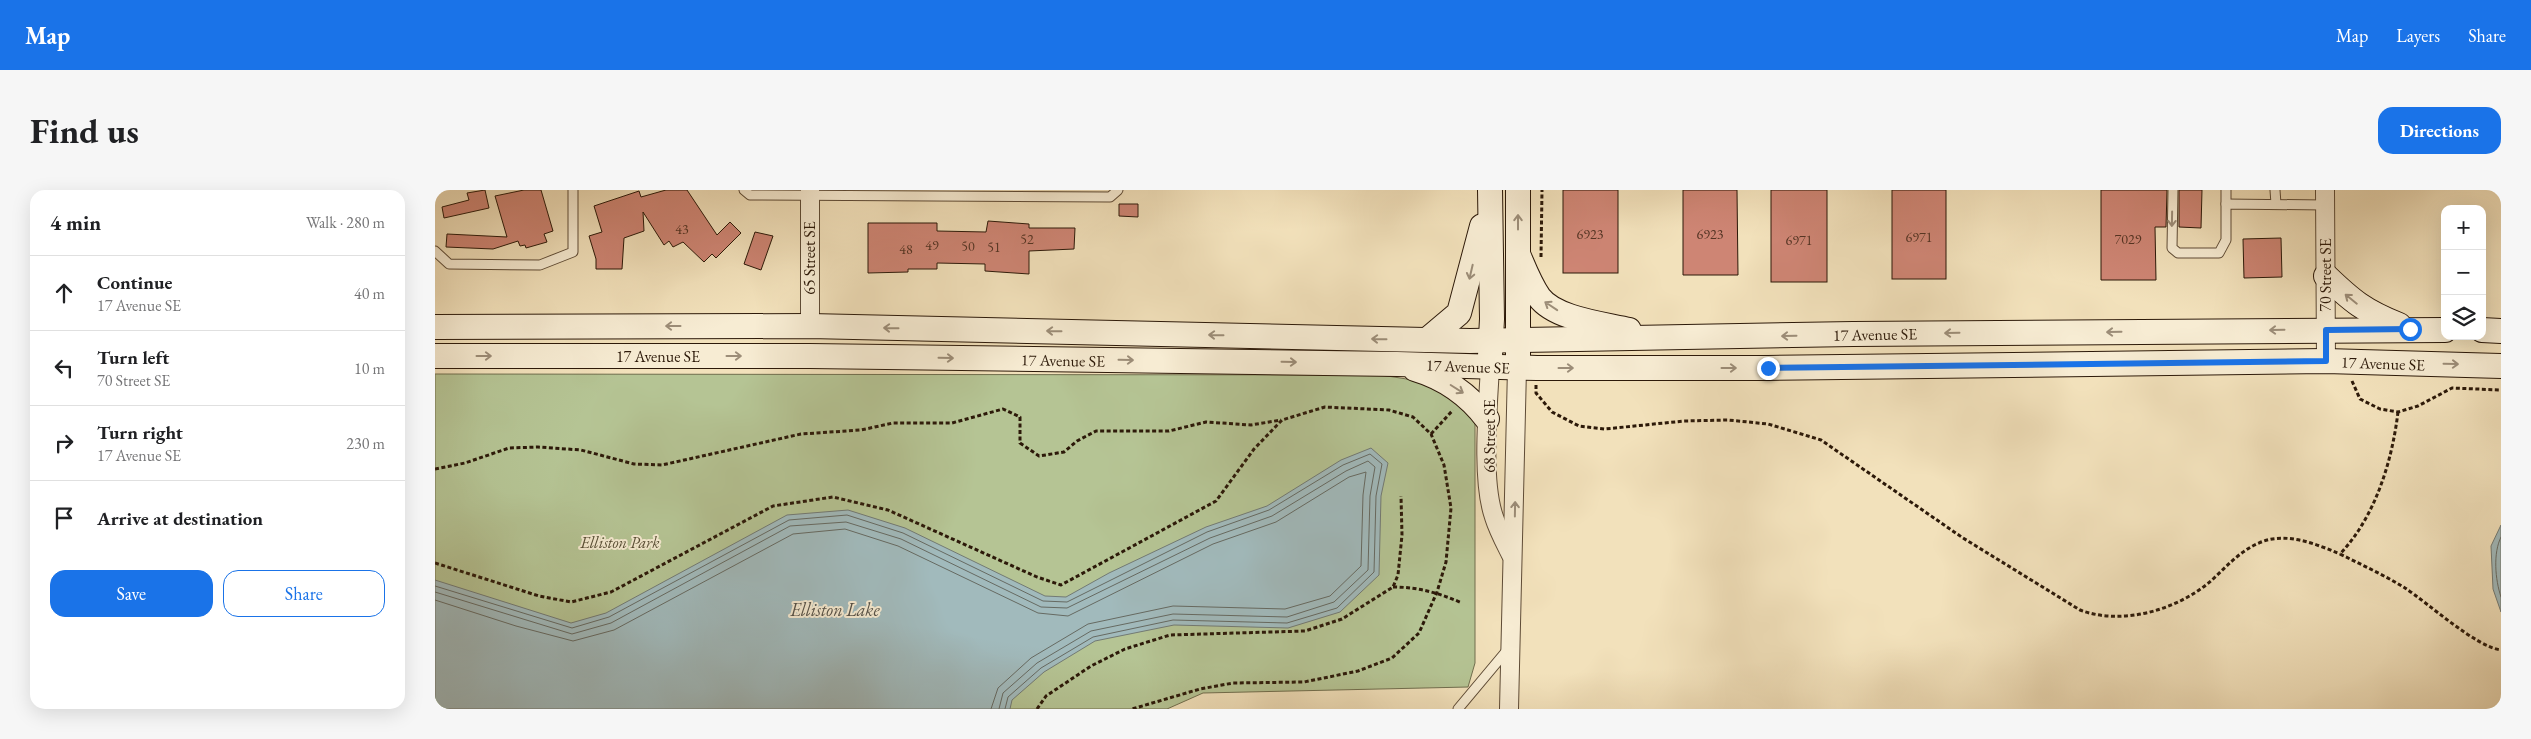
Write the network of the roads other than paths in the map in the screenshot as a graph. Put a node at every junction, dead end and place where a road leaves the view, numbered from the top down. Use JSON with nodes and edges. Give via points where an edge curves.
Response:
{"nodes":[{"id":1,"x":573,"y":190,"type":"edge"},
{"id":2,"x":744,"y":190,"type":"edge"},
{"id":3,"x":1118,"y":190,"type":"edge"},
{"id":4,"x":1490,"y":190,"type":"edge"},
{"id":5,"x":1518,"y":190,"type":"edge"},
{"id":6,"x":2173,"y":190,"type":"edge"},
{"id":7,"x":2226,"y":190,"type":"edge"},
{"id":8,"x":2275,"y":190,"type":"edge"},
{"id":9,"x":989,"y":193,"type":"edge"},
{"id":10,"x":810,"y":194,"type":"edge"},
{"id":11,"x":2325,"y":198,"type":"edge"},
{"id":12,"x":2226,"y":204,"type":"junction"},
{"id":13,"x":2276,"y":204,"type":"junction"},
{"id":14,"x":435,"y":251,"type":"edge"},
{"id":15,"x":1518,"y":254,"type":"junction"},
{"id":16,"x":2326,"y":276,"type":"junction"},
{"id":17,"x":810,"y":326,"type":"junction"},
{"id":18,"x":435,"y":327,"type":"edge"},
{"id":19,"x":2410,"y":329,"type":"junction"},
{"id":20,"x":2326,"y":330,"type":"junction"},
{"id":21,"x":2441,"y":330,"type":"edge"},
{"id":22,"x":2486,"y":330,"type":"edge"},
{"id":23,"x":2501,"y":331,"type":"edge"},
{"id":24,"x":1665,"y":339,"type":"junction"},
{"id":25,"x":1427,"y":340,"type":"junction"},
{"id":26,"x":1491,"y":340,"type":"junction"},
{"id":27,"x":1518,"y":340,"type":"junction"},
{"id":28,"x":435,"y":356,"type":"edge"},
{"id":29,"x":810,"y":356,"type":"junction"},
{"id":30,"x":2326,"y":361,"type":"junction"},
{"id":31,"x":1397,"y":364,"type":"junction"},
{"id":32,"x":2501,"y":366,"type":"edge"},
{"id":33,"x":1490,"y":367,"type":"junction"},
{"id":34,"x":1517,"y":368,"type":"junction"},
{"id":35,"x":1487,"y":419,"type":"junction"},
{"id":36,"x":1512,"y":558,"type":"junction"},
{"id":37,"x":1509,"y":648,"type":"junction"},
{"id":38,"x":1458,"y":709,"type":"edge"},
{"id":39,"x":1509,"y":709,"type":"edge"}],
"edges":[{"from":1,"to":14,"type":"lane","via":[[573,252],[540,265],[449,264]]},
{"from":2,"to":10,"type":"lane","via":[[750,196]]},
{"from":3,"to":9,"type":"lane","via":[[1110,197]]},
{"from":4,"to":25,"type":"main road","one_way":true,"via":[[1459,314]]},
{"from":4,"to":26,"type":"main road","name":"68 Street SE"},
{"from":15,"to":5,"type":"main road","name":"68 Street SE","one_way":true},
{"from":6,"to":12,"type":"lane","one_way":true,"via":[[2172,248],[2178,253],[2219,253],[2226,240]]},
{"from":7,"to":12,"type":"lane"},
{"from":8,"to":13,"type":"lane"},
{"from":9,"to":10,"type":"lane"},
{"from":10,"to":17,"type":"street","name":"65 Street SE"},
{"from":11,"to":13,"type":"lane"},
{"from":11,"to":16,"type":"street","name":"70 Street SE"},
{"from":12,"to":13,"type":"lane"},
{"from":24,"to":15,"type":"main road","one_way":true,"via":[[1566,315],[1549,306],[1539,297]]},
{"from":15,"to":27,"type":"main road","name":"68 Street SE"},
{"from":19,"to":16,"type":"main road","one_way":true,"via":[[2369,313]]},
{"from":16,"to":20,"type":"street","name":"70 Street SE"},
{"from":17,"to":18,"type":"main road","name":"17 Avenue SE","one_way":true},
{"from":25,"to":17,"type":"main road","name":"17 Avenue SE","one_way":true},
{"from":17,"to":29,"type":"main road"},
{"from":19,"to":20,"type":"main road","name":"17 Avenue SE"},
{"from":19,"to":21,"type":"main road","name":"17 Avenue SE"},
{"from":20,"to":24,"type":"main road","name":"17 Avenue SE","one_way":true},
{"from":20,"to":30,"type":"street","name":"70 Street SE"},
{"from":22,"to":23,"type":"main road"},
{"from":24,"to":27,"type":"main road","name":"17 Avenue SE"},
{"from":25,"to":26,"type":"main road","name":"17 Avenue SE"},
{"from":26,"to":27,"type":"main road","name":"17 Avenue SE"},
{"from":26,"to":33,"type":"main road","name":"68 Street SE"},
{"from":27,"to":34,"type":"main road","name":"68 Street SE"},
{"from":28,"to":29,"type":"main road","name":"17 Avenue SE","one_way":true},
{"from":29,"to":31,"type":"main road","name":"17 Avenue SE","one_way":true},
{"from":30,"to":32,"type":"main road","name":"17 Avenue SE","one_way":true},
{"from":34,"to":30,"type":"main road","name":"17 Avenue SE","one_way":true},
{"from":31,"to":33,"type":"main road","name":"17 Avenue SE"},
{"from":31,"to":35,"type":"main road","one_way":true,"via":[[1425,372],[1452,386],[1475,402]]},
{"from":33,"to":34,"type":"main road","name":"17 Avenue SE"},
{"from":33,"to":35,"type":"street","name":"68 Street SE"},
{"from":36,"to":34,"type":"street","name":"68 Street SE","one_way":true},
{"from":35,"to":36,"type":"street","name":"68 Street SE","via":[[1488,477],[1493,515]]},
{"from":36,"to":37,"type":"street","name":"68 Street SE"},
{"from":37,"to":38,"type":"lane"},
{"from":37,"to":39,"type":"street","name":"68 Street SE"}]}
